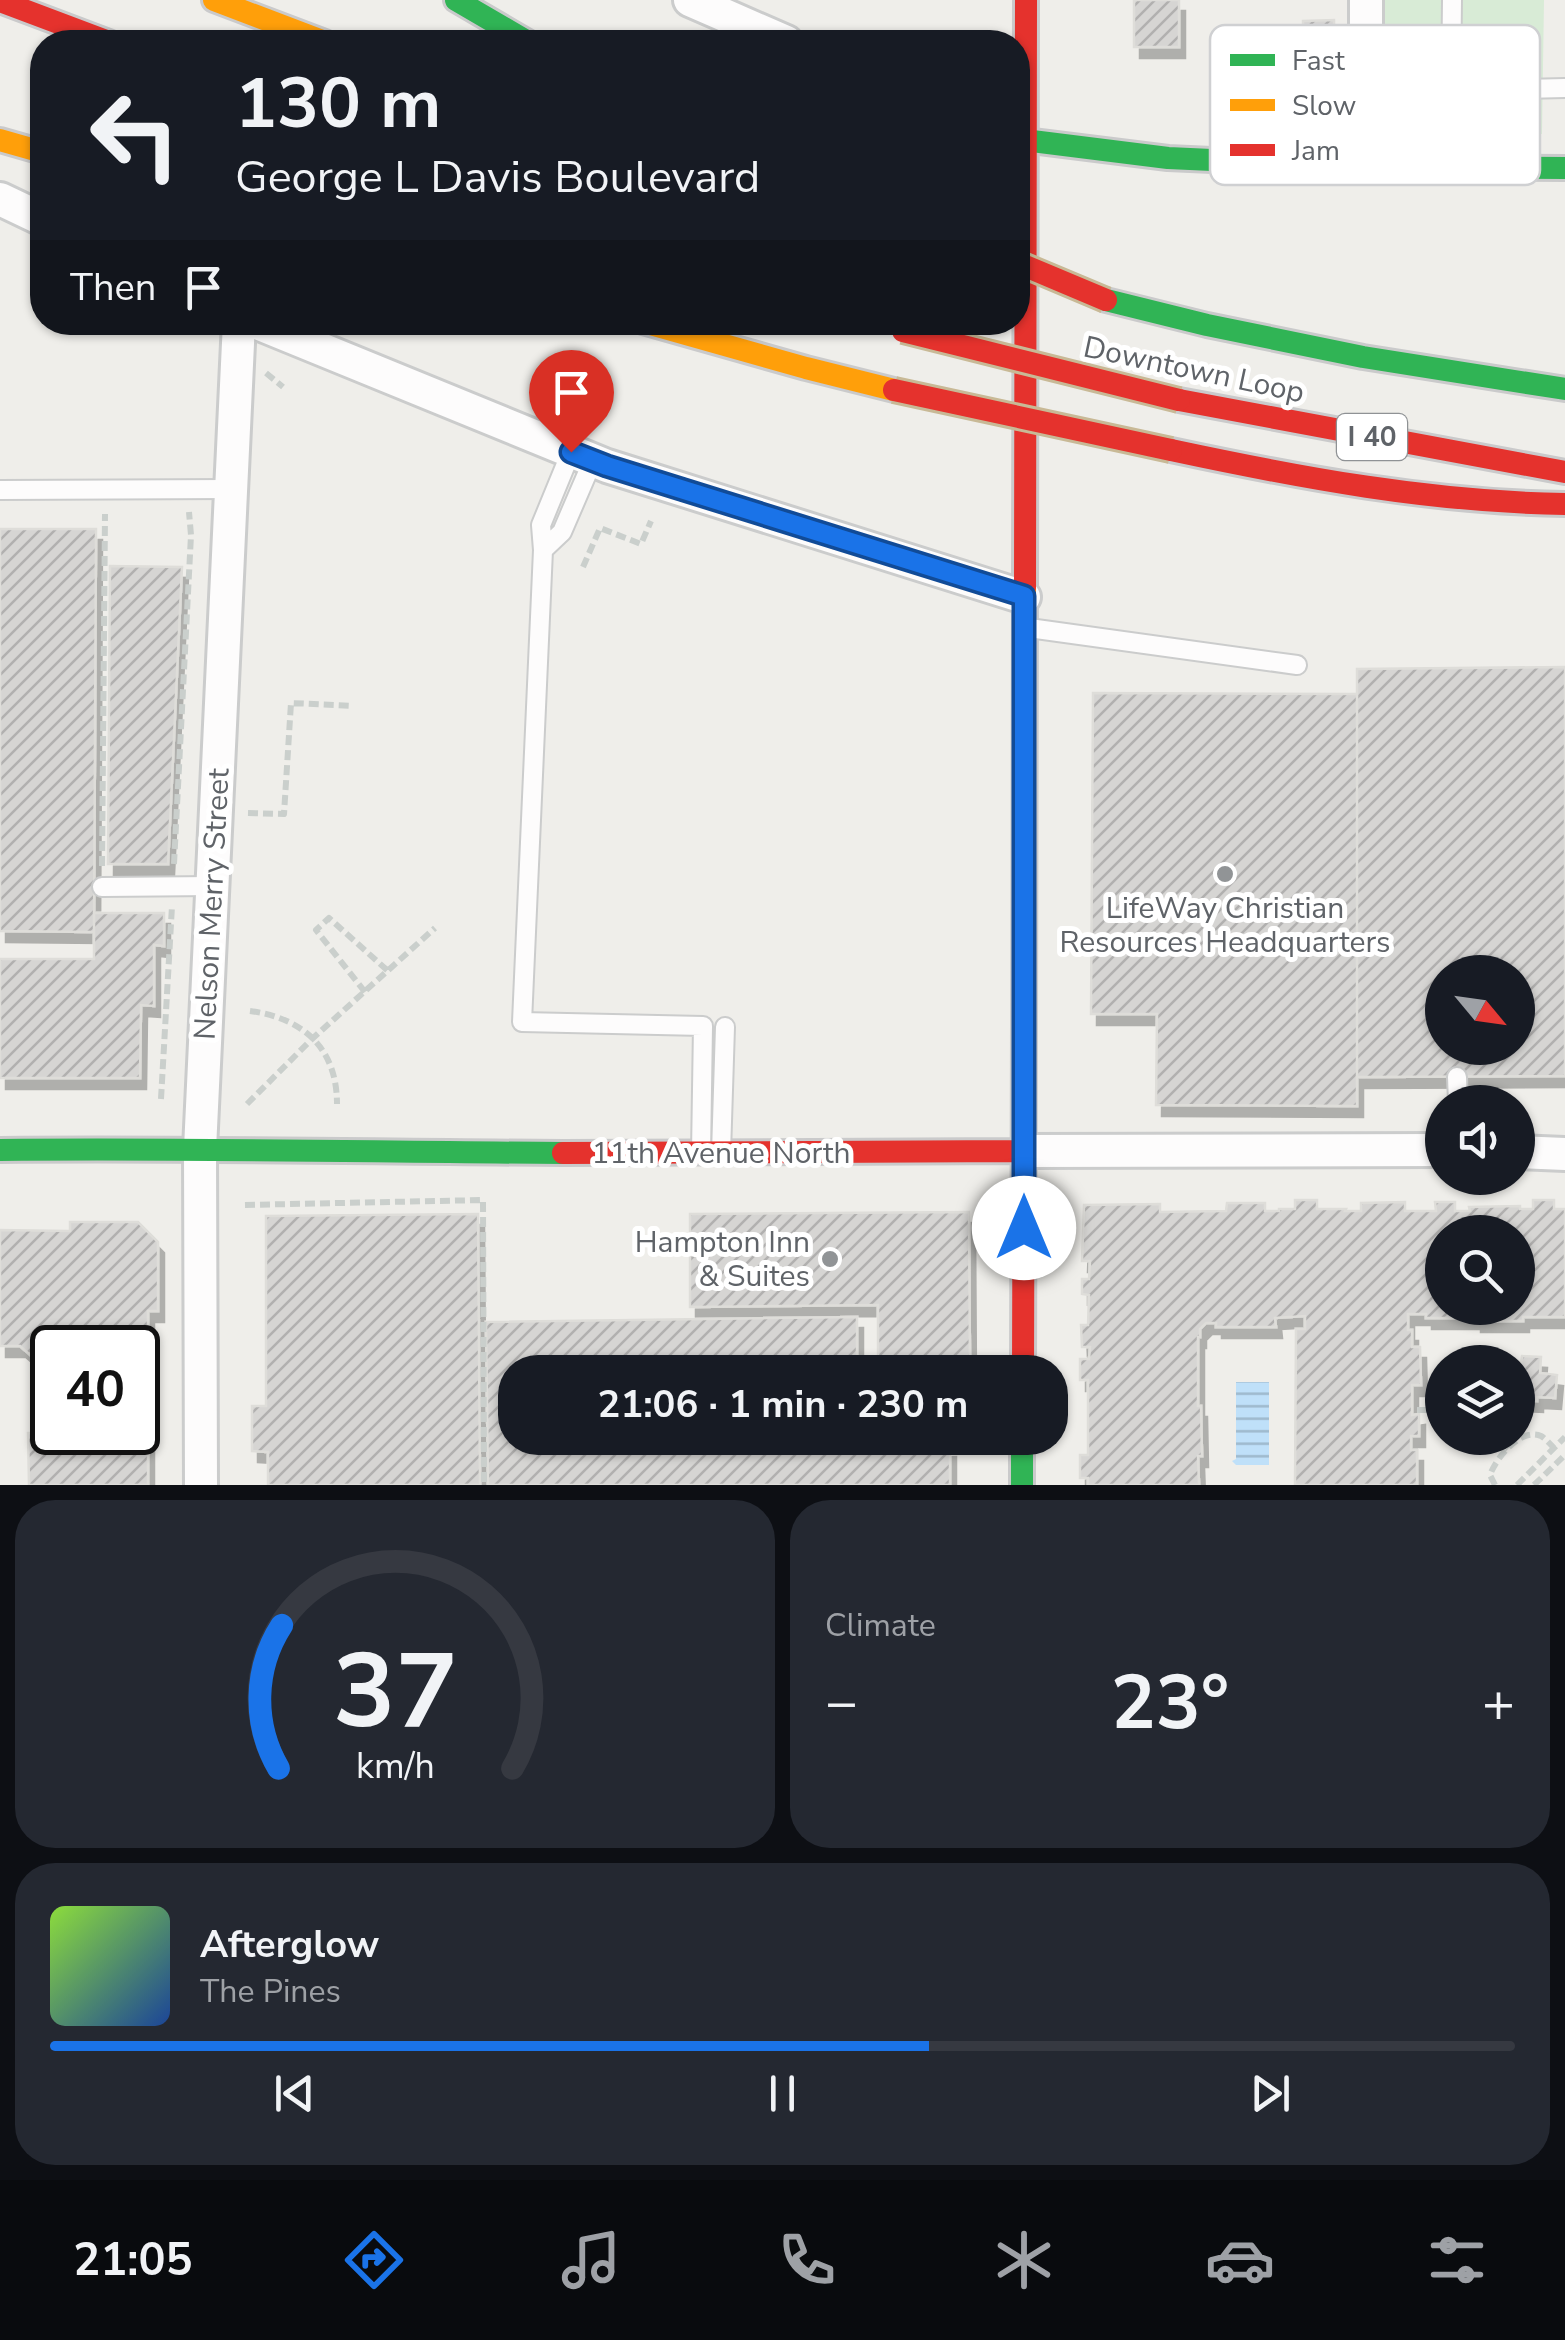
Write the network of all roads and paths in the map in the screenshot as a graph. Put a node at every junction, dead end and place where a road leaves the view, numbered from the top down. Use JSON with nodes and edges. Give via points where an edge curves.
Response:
{"nodes":[{"id":1,"x":214,"y":0,"type":"edge"},
{"id":2,"x":456,"y":0,"type":"edge"},
{"id":3,"x":690,"y":0,"type":"edge"},
{"id":4,"x":1026,"y":0,"type":"edge"},
{"id":5,"x":1452,"y":0,"type":"edge"},
{"id":6,"x":0,"y":1,"type":"edge"},
{"id":7,"x":1452,"y":25,"type":"edge"},
{"id":8,"x":77,"y":30,"type":"edge"},
{"id":9,"x":293,"y":30,"type":"edge"},
{"id":10,"x":507,"y":30,"type":"edge"},
{"id":11,"x":759,"y":30,"type":"edge"},
{"id":12,"x":1025,"y":30,"type":"edge"},
{"id":13,"x":1565,"y":88,"type":"edge"},
{"id":14,"x":1540,"y":89,"type":"edge"},
{"id":15,"x":0,"y":140,"type":"edge"},
{"id":16,"x":1030,"y":140,"type":"edge"},
{"id":17,"x":30,"y":149,"type":"edge"},
{"id":18,"x":1210,"y":160,"type":"edge"},
{"id":19,"x":1540,"y":168,"type":"edge"},
{"id":20,"x":1565,"y":168,"type":"edge"},
{"id":21,"x":1030,"y":268,"type":"edge"},
{"id":22,"x":1030,"y":284,"type":"edge"},
{"id":23,"x":1106,"y":300,"type":"junction"},
{"id":24,"x":238,"y":335,"type":"edge"},
{"id":25,"x":287,"y":335,"type":"edge"},
{"id":26,"x":690,"y":335,"type":"edge"},
{"id":27,"x":920,"y":335,"type":"edge"},
{"id":28,"x":1024,"y":335,"type":"edge"},
{"id":29,"x":1560,"y":389,"type":"edge"},
{"id":30,"x":582,"y":456,"type":"junction"},
{"id":31,"x":1565,"y":472,"type":"edge"},
{"id":32,"x":232,"y":489,"type":"junction"},
{"id":33,"x":0,"y":490,"type":"edge"},
{"id":34,"x":1561,"y":504,"type":"edge"},
{"id":35,"x":190,"y":511,"type":"dead end"},
{"id":36,"x":106,"y":512,"type":"dead end"},
{"id":37,"x":650,"y":520,"type":"dead end"},
{"id":38,"x":582,"y":567,"type":"dead end"},
{"id":39,"x":1023,"y":612,"type":"junction"},
{"id":40,"x":1297,"y":665,"type":"dead end"},
{"id":41,"x":353,"y":706,"type":"dead end"},
{"id":42,"x":176,"y":811,"type":"junction"},
{"id":43,"x":216,"y":813,"type":"junction"},
{"id":44,"x":172,"y":886,"type":"junction"},
{"id":45,"x":213,"y":886,"type":"junction"},
{"id":46,"x":102,"y":887,"type":"joint"},
{"id":47,"x":435,"y":928,"type":"dead end"},
{"id":48,"x":388,"y":970,"type":"junction"},
{"id":49,"x":365,"y":992,"type":"junction"},
{"id":50,"x":250,"y":1011,"type":"dead end"},
{"id":51,"x":725,"y":1027,"type":"dead end"},
{"id":52,"x":312,"y":1039,"type":"junction"},
{"id":53,"x":1456,"y":1077,"type":"dead end"},
{"id":54,"x":1457,"y":1085,"type":"edge"},
{"id":55,"x":161,"y":1099,"type":"dead end"},
{"id":56,"x":248,"y":1104,"type":"dead end"},
{"id":57,"x":337,"y":1104,"type":"dead end"},
{"id":58,"x":200,"y":1149,"type":"junction"},
{"id":59,"x":0,"y":1150,"type":"edge"},
{"id":60,"x":1425,"y":1150,"type":"edge"},
{"id":61,"x":1024,"y":1152,"type":"junction"},
{"id":62,"x":1535,"y":1153,"type":"edge"},
{"id":63,"x":711,"y":1154,"type":"junction"},
{"id":64,"x":1565,"y":1154,"type":"edge"},
{"id":65,"x":245,"y":1205,"type":"dead end"},
{"id":66,"x":1023,"y":1355,"type":"edge"},
{"id":67,"x":1417,"y":1410,"type":"dead end"},
{"id":68,"x":1425,"y":1410,"type":"edge"},
{"id":69,"x":1535,"y":1434,"type":"edge"},
{"id":70,"x":1565,"y":1436,"type":"edge"},
{"id":71,"x":1554,"y":1448,"type":"junction"},
{"id":72,"x":1565,"y":1454,"type":"edge"},
{"id":73,"x":1022,"y":1455,"type":"edge"},
{"id":74,"x":1503,"y":1455,"type":"edge"},
{"id":75,"x":201,"y":1485,"type":"edge"},
{"id":76,"x":484,"y":1485,"type":"edge"},
{"id":77,"x":1022,"y":1485,"type":"edge"},
{"id":78,"x":1495,"y":1485,"type":"edge"},
{"id":79,"x":1516,"y":1485,"type":"edge"},
{"id":80,"x":1534,"y":1485,"type":"edge"}],
"edges":[{"from":1,"to":9,"type":"main road"},
{"from":2,"to":10,"type":"main road"},
{"from":3,"to":11,"type":"street"},
{"from":4,"to":12,"type":"main road"},
{"from":5,"to":7,"type":"lane"},
{"from":6,"to":8,"type":"main road"},
{"from":13,"to":14,"type":"lane"},
{"from":15,"to":17,"type":"main road"},
{"from":16,"to":18,"type":"main road"},
{"from":19,"to":20,"type":"main road"},
{"from":21,"to":23,"type":"main road","bridge":true},
{"from":22,"to":23,"type":"main road","name":"Downtown Loop","bridge":true},
{"from":23,"to":29,"type":"main road","name":"Downtown Loop","via":[[1364,357]]},
{"from":24,"to":32,"type":"street","name":"Nelson Merry Street"},
{"from":25,"to":30,"type":"street"},
{"from":26,"to":34,"type":"main road","bridge":true,"via":[[894,390],[1315,482]]},
{"from":27,"to":31,"type":"main road","name":"Downtown Loop","number":"I 40","bridge":true,"via":[[1179,400]]},
{"from":28,"to":39,"type":"main road"},
{"from":30,"to":39,"type":"street"},
{"from":30,"to":63,"type":"lane","via":[[541,524],[522,1022],[703,1026]]},
{"from":32,"to":33,"type":"lane"},
{"from":32,"to":43,"type":"street","name":"Nelson Merry Street"},
{"from":35,"to":42,"type":"path"},
{"from":36,"to":46,"type":"path"},
{"from":37,"to":38,"type":"path","via":[[641,544],[600,528]]},
{"from":39,"to":40,"type":"lane"},
{"from":39,"to":61,"type":"main road"},
{"from":41,"to":43,"type":"path","via":[[291,703],[284,814]]},
{"from":42,"to":43,"type":"path"},
{"from":42,"to":44,"type":"path"},
{"from":43,"to":45,"type":"street","name":"Nelson Merry Street"},
{"from":44,"to":45,"type":"lane"},
{"from":44,"to":46,"type":"lane"},
{"from":44,"to":55,"type":"path"},
{"from":45,"to":58,"type":"street","name":"Nelson Merry Street"},
{"from":47,"to":48,"type":"path"},
{"from":48,"to":49,"type":"path"},
{"from":48,"to":49,"type":"path","via":[[329,918],[316,930]]},
{"from":49,"to":52,"type":"path"},
{"from":50,"to":52,"type":"path","via":[[287,1020]]},
{"from":51,"to":63,"type":"lane"},
{"from":52,"to":56,"type":"path"},
{"from":52,"to":57,"type":"path","via":[[331,1064]]},
{"from":53,"to":54,"type":"lane"},
{"from":58,"to":59,"type":"main road","name":"11th Avenue North"},
{"from":58,"to":63,"type":"main road","name":"11th Avenue North"},
{"from":58,"to":75,"type":"street","name":"Nelson Merry Street"},
{"from":60,"to":61,"type":"street","name":"11th Avenue North"},
{"from":61,"to":63,"type":"main road","name":"11th Avenue North"},
{"from":61,"to":66,"type":"main road"},
{"from":62,"to":64,"type":"street"},
{"from":65,"to":76,"type":"path","via":[[483,1200]]},
{"from":67,"to":68,"type":"path"},
{"from":69,"to":71,"type":"path"},
{"from":70,"to":71,"type":"path"},
{"from":71,"to":79,"type":"path"},
{"from":72,"to":80,"type":"path"},
{"from":73,"to":77,"type":"main road"},
{"from":74,"to":78,"type":"path","via":[[1490,1475]]}]}
